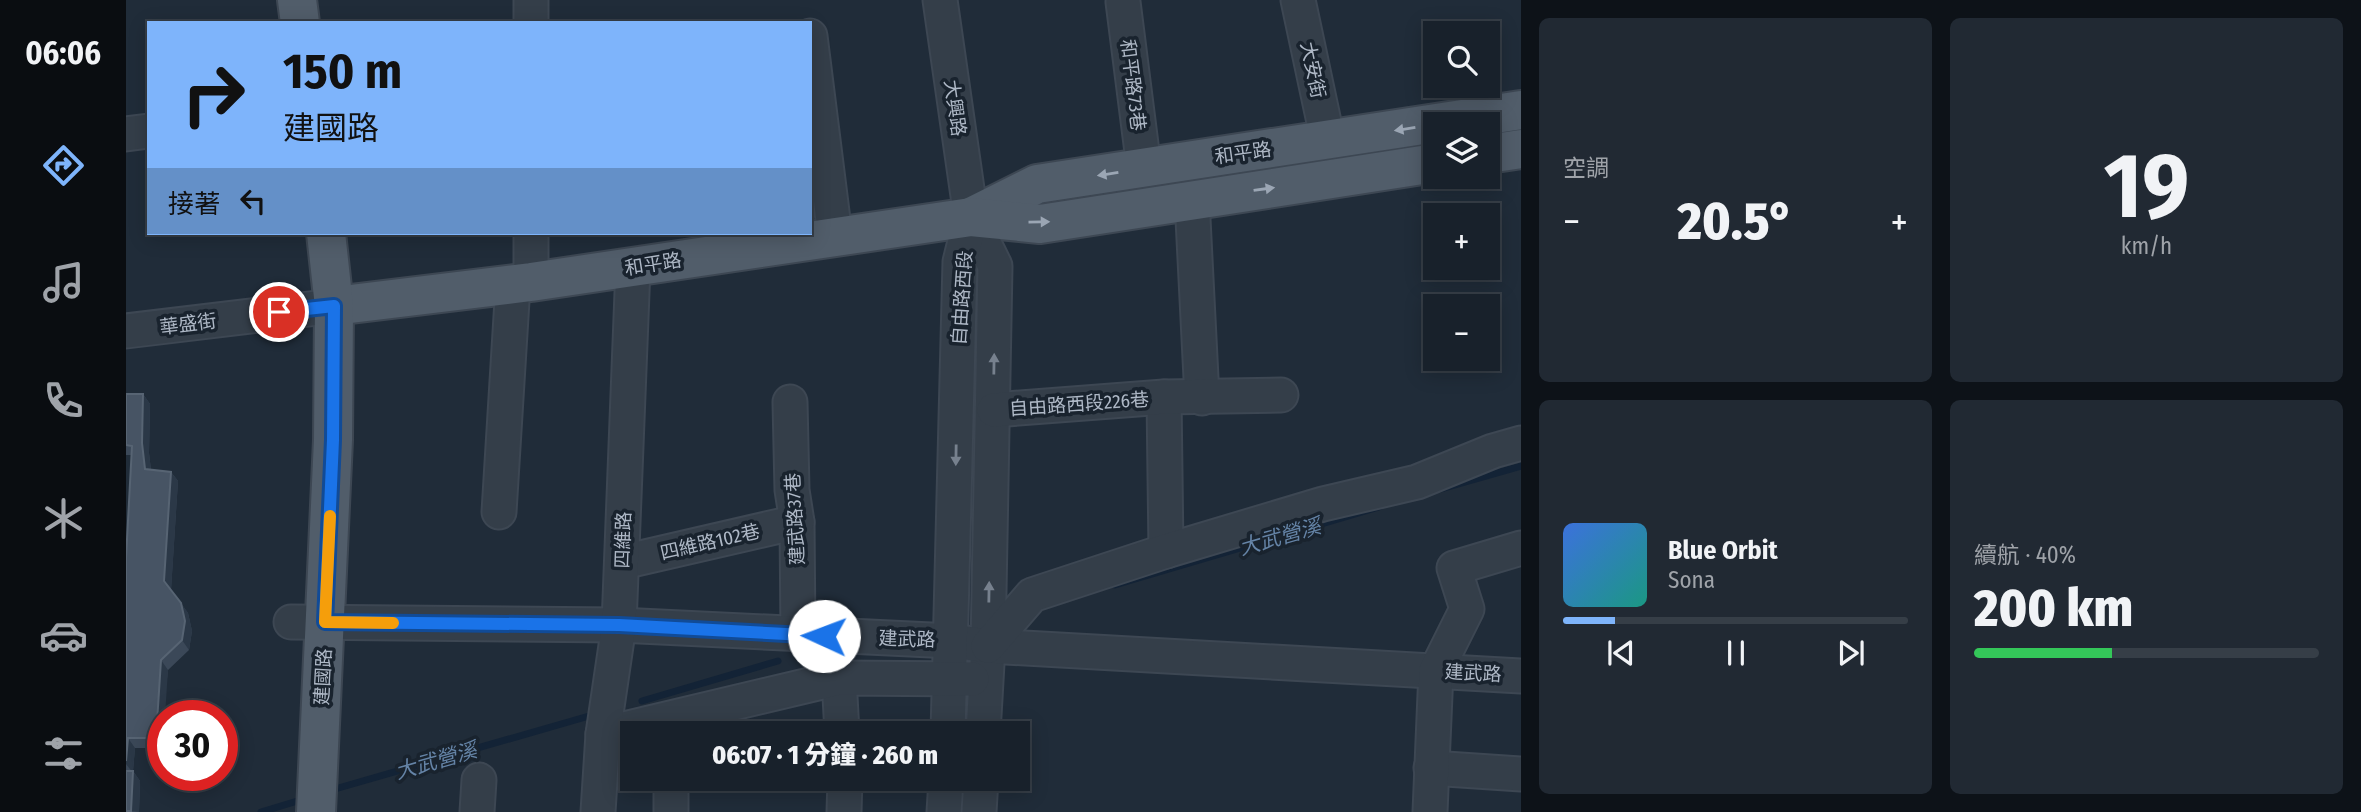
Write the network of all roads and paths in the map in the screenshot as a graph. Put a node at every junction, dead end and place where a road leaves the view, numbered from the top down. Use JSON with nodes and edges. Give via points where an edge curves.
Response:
{"nodes":[{"id":1,"x":297,"y":0,"type":"edge"},
{"id":2,"x":531,"y":0,"type":"edge"},
{"id":3,"x":940,"y":0,"type":"edge"},
{"id":4,"x":1298,"y":0,"type":"edge"},
{"id":5,"x":1122,"y":2,"type":"dead end"},
{"id":6,"x":300,"y":21,"type":"edge"},
{"id":7,"x":531,"y":21,"type":"edge"},
{"id":8,"x":812,"y":52,"type":"edge"},
{"id":9,"x":1521,"y":110,"type":"edge"},
{"id":10,"x":147,"y":131,"type":"edge"},
{"id":11,"x":126,"y":134,"type":"edge"},
{"id":12,"x":1328,"y":141,"type":"junction"},
{"id":13,"x":1521,"y":149,"type":"edge"},
{"id":14,"x":1500,"y":152,"type":"edge"},
{"id":15,"x":1423,"y":165,"type":"edge"},
{"id":16,"x":1144,"y":168,"type":"junction"},
{"id":17,"x":1192,"y":199,"type":"junction"},
{"id":18,"x":971,"y":217,"type":"junction"},
{"id":19,"x":326,"y":235,"type":"edge"},
{"id":20,"x":531,"y":235,"type":"edge"},
{"id":21,"x":835,"y":236,"type":"junction"},
{"id":22,"x":634,"y":267,"type":"junction"},
{"id":23,"x":522,"y":283,"type":"junction"},
{"id":24,"x":334,"y":306,"type":"junction"},
{"id":25,"x":126,"y":331,"type":"edge"},
{"id":26,"x":1281,"y":395,"type":"dead end"},
{"id":27,"x":1164,"y":397,"type":"junction"},
{"id":28,"x":1202,"y":398,"type":"junction"},
{"id":29,"x":790,"y":402,"type":"dead end"},
{"id":30,"x":994,"y":410,"type":"junction"},
{"id":31,"x":1521,"y":443,"type":"edge"},
{"id":32,"x":499,"y":512,"type":"dead end"},
{"id":33,"x":797,"y":522,"type":"junction"},
{"id":34,"x":1521,"y":548,"type":"edge"},
{"id":35,"x":1166,"y":551,"type":"junction"},
{"id":36,"x":623,"y":562,"type":"junction"},
{"id":37,"x":308,"y":622,"type":"junction"},
{"id":38,"x":619,"y":625,"type":"junction"},
{"id":39,"x":798,"y":635,"type":"junction"},
{"id":40,"x":952,"y":641,"type":"junction"},
{"id":41,"x":988,"y":646,"type":"junction"},
{"id":42,"x":1436,"y":671,"type":"junction"},
{"id":43,"x":1521,"y":676,"type":"edge"},
{"id":44,"x":839,"y":678,"type":"junction"},
{"id":45,"x":951,"y":678,"type":"junction"},
{"id":46,"x":985,"y":679,"type":"junction"},
{"id":47,"x":605,"y":718,"type":"junction"},
{"id":48,"x":633,"y":721,"type":"edge"},
{"id":49,"x":684,"y":721,"type":"edge"},
{"id":50,"x":841,"y":721,"type":"edge"},
{"id":51,"x":949,"y":721,"type":"edge"},
{"id":52,"x":983,"y":721,"type":"edge"},
{"id":53,"x":1431,"y":768,"type":"junction"},
{"id":54,"x":1521,"y":774,"type":"edge"},
{"id":55,"x":671,"y":791,"type":"edge"},
{"id":56,"x":845,"y":791,"type":"edge"},
{"id":57,"x":945,"y":791,"type":"edge"},
{"id":58,"x":980,"y":791,"type":"edge"},
{"id":59,"x":316,"y":801,"type":"edge"},
{"id":60,"x":597,"y":812,"type":"edge"},
{"id":61,"x":671,"y":812,"type":"edge"},
{"id":62,"x":844,"y":812,"type":"edge"},
{"id":63,"x":944,"y":812,"type":"edge"},
{"id":64,"x":979,"y":812,"type":"edge"},
{"id":65,"x":1430,"y":812,"type":"edge"}],
"edges":[{"from":1,"to":6,"type":"main road"},
{"from":2,"to":7,"type":"street"},
{"from":3,"to":18,"type":"street","name":"大興路"},
{"from":4,"to":12,"type":"street","name":"大安街"},
{"from":5,"to":16,"type":"street","name":"和平路73巷"},
{"from":8,"to":21,"type":"street"},
{"from":9,"to":12,"type":"main road","name":"和平路","one_way":true},
{"from":10,"to":11,"type":"street"},
{"from":12,"to":16,"type":"main road","name":"和平路"},
{"from":13,"to":14,"type":"main road"},
{"from":17,"to":15,"type":"main road","name":"和平路","one_way":true},
{"from":16,"to":18,"type":"main road","name":"和平路","one_way":true,"via":[[1037,184]]},
{"from":18,"to":17,"type":"main road","name":"和平路","one_way":true,"via":[[1040,224]]},
{"from":17,"to":28,"type":"street"},
{"from":18,"to":21,"type":"main road","name":"和平路"},
{"from":30,"to":18,"type":"street","name":"自由路西段","one_way":true,"via":[[995,266]]},
{"from":18,"to":40,"type":"street","name":"自由路西段","one_way":true,"via":[[960,262]]},
{"from":19,"to":24,"type":"main road","name":"建國路"},
{"from":20,"to":23,"type":"street"},
{"from":21,"to":22,"type":"main road","name":"和平路"},
{"from":22,"to":23,"type":"main road","name":"和平路"},
{"from":22,"to":36,"type":"street","name":"四維路"},
{"from":23,"to":24,"type":"main road","name":"和平路"},
{"from":23,"to":32,"type":"street"},
{"from":24,"to":25,"type":"street","name":"華盛街"},
{"from":24,"to":37,"type":"main road","name":"建國路","via":[[333,440]]},
{"from":26,"to":28,"type":"street","name":"自由路西段226巷"},
{"from":27,"to":28,"type":"street","name":"自由路西段226巷"},
{"from":27,"to":30,"type":"street","name":"自由路西段226巷"},
{"from":27,"to":35,"type":"street","name":"自由路西段226巷"},
{"from":29,"to":33,"type":"street","name":"建武路37巷"},
{"from":41,"to":30,"type":"street","name":"自由路西段","one_way":true},
{"from":31,"to":35,"type":"street","via":[[1417,482]]},
{"from":33,"to":36,"type":"street","name":"四維路102巷"},
{"from":33,"to":39,"type":"street","name":"建武路37巷"},
{"from":34,"to":42,"type":"street","via":[[1454,568],[1467,609]]},
{"from":35,"to":41,"type":"street","via":[[1031,595]]},
{"from":36,"to":38,"type":"street","name":"四維路"},
{"from":37,"to":38,"type":"street","name":"建武路"},
{"from":37,"to":59,"type":"main road","name":"建國路"},
{"from":38,"to":39,"type":"street","name":"建武路"},
{"from":38,"to":47,"type":"street","name":"四維路"},
{"from":39,"to":40,"type":"street","name":"建武路"},
{"from":40,"to":41,"type":"street","name":"建武路"},
{"from":40,"to":45,"type":"street","name":"自由路西段"},
{"from":41,"to":42,"type":"street","name":"建武路"},
{"from":41,"to":46,"type":"street","name":"自由路西段"},
{"from":42,"to":43,"type":"street","name":"建武路"},
{"from":42,"to":53,"type":"street"},
{"from":44,"to":45,"type":"street"},
{"from":44,"to":49,"type":"street"},
{"from":44,"to":50,"type":"street"},
{"from":45,"to":46,"type":"street"},
{"from":45,"to":51,"type":"street","name":"自由路西段"},
{"from":46,"to":52,"type":"street","name":"自由路西段"},
{"from":47,"to":48,"type":"street"},
{"from":47,"to":60,"type":"street","name":"四維路"},
{"from":53,"to":54,"type":"street"},
{"from":53,"to":65,"type":"street"},
{"from":55,"to":61,"type":"street"},
{"from":56,"to":62,"type":"street"},
{"from":57,"to":63,"type":"street"},
{"from":58,"to":64,"type":"street"}]}
